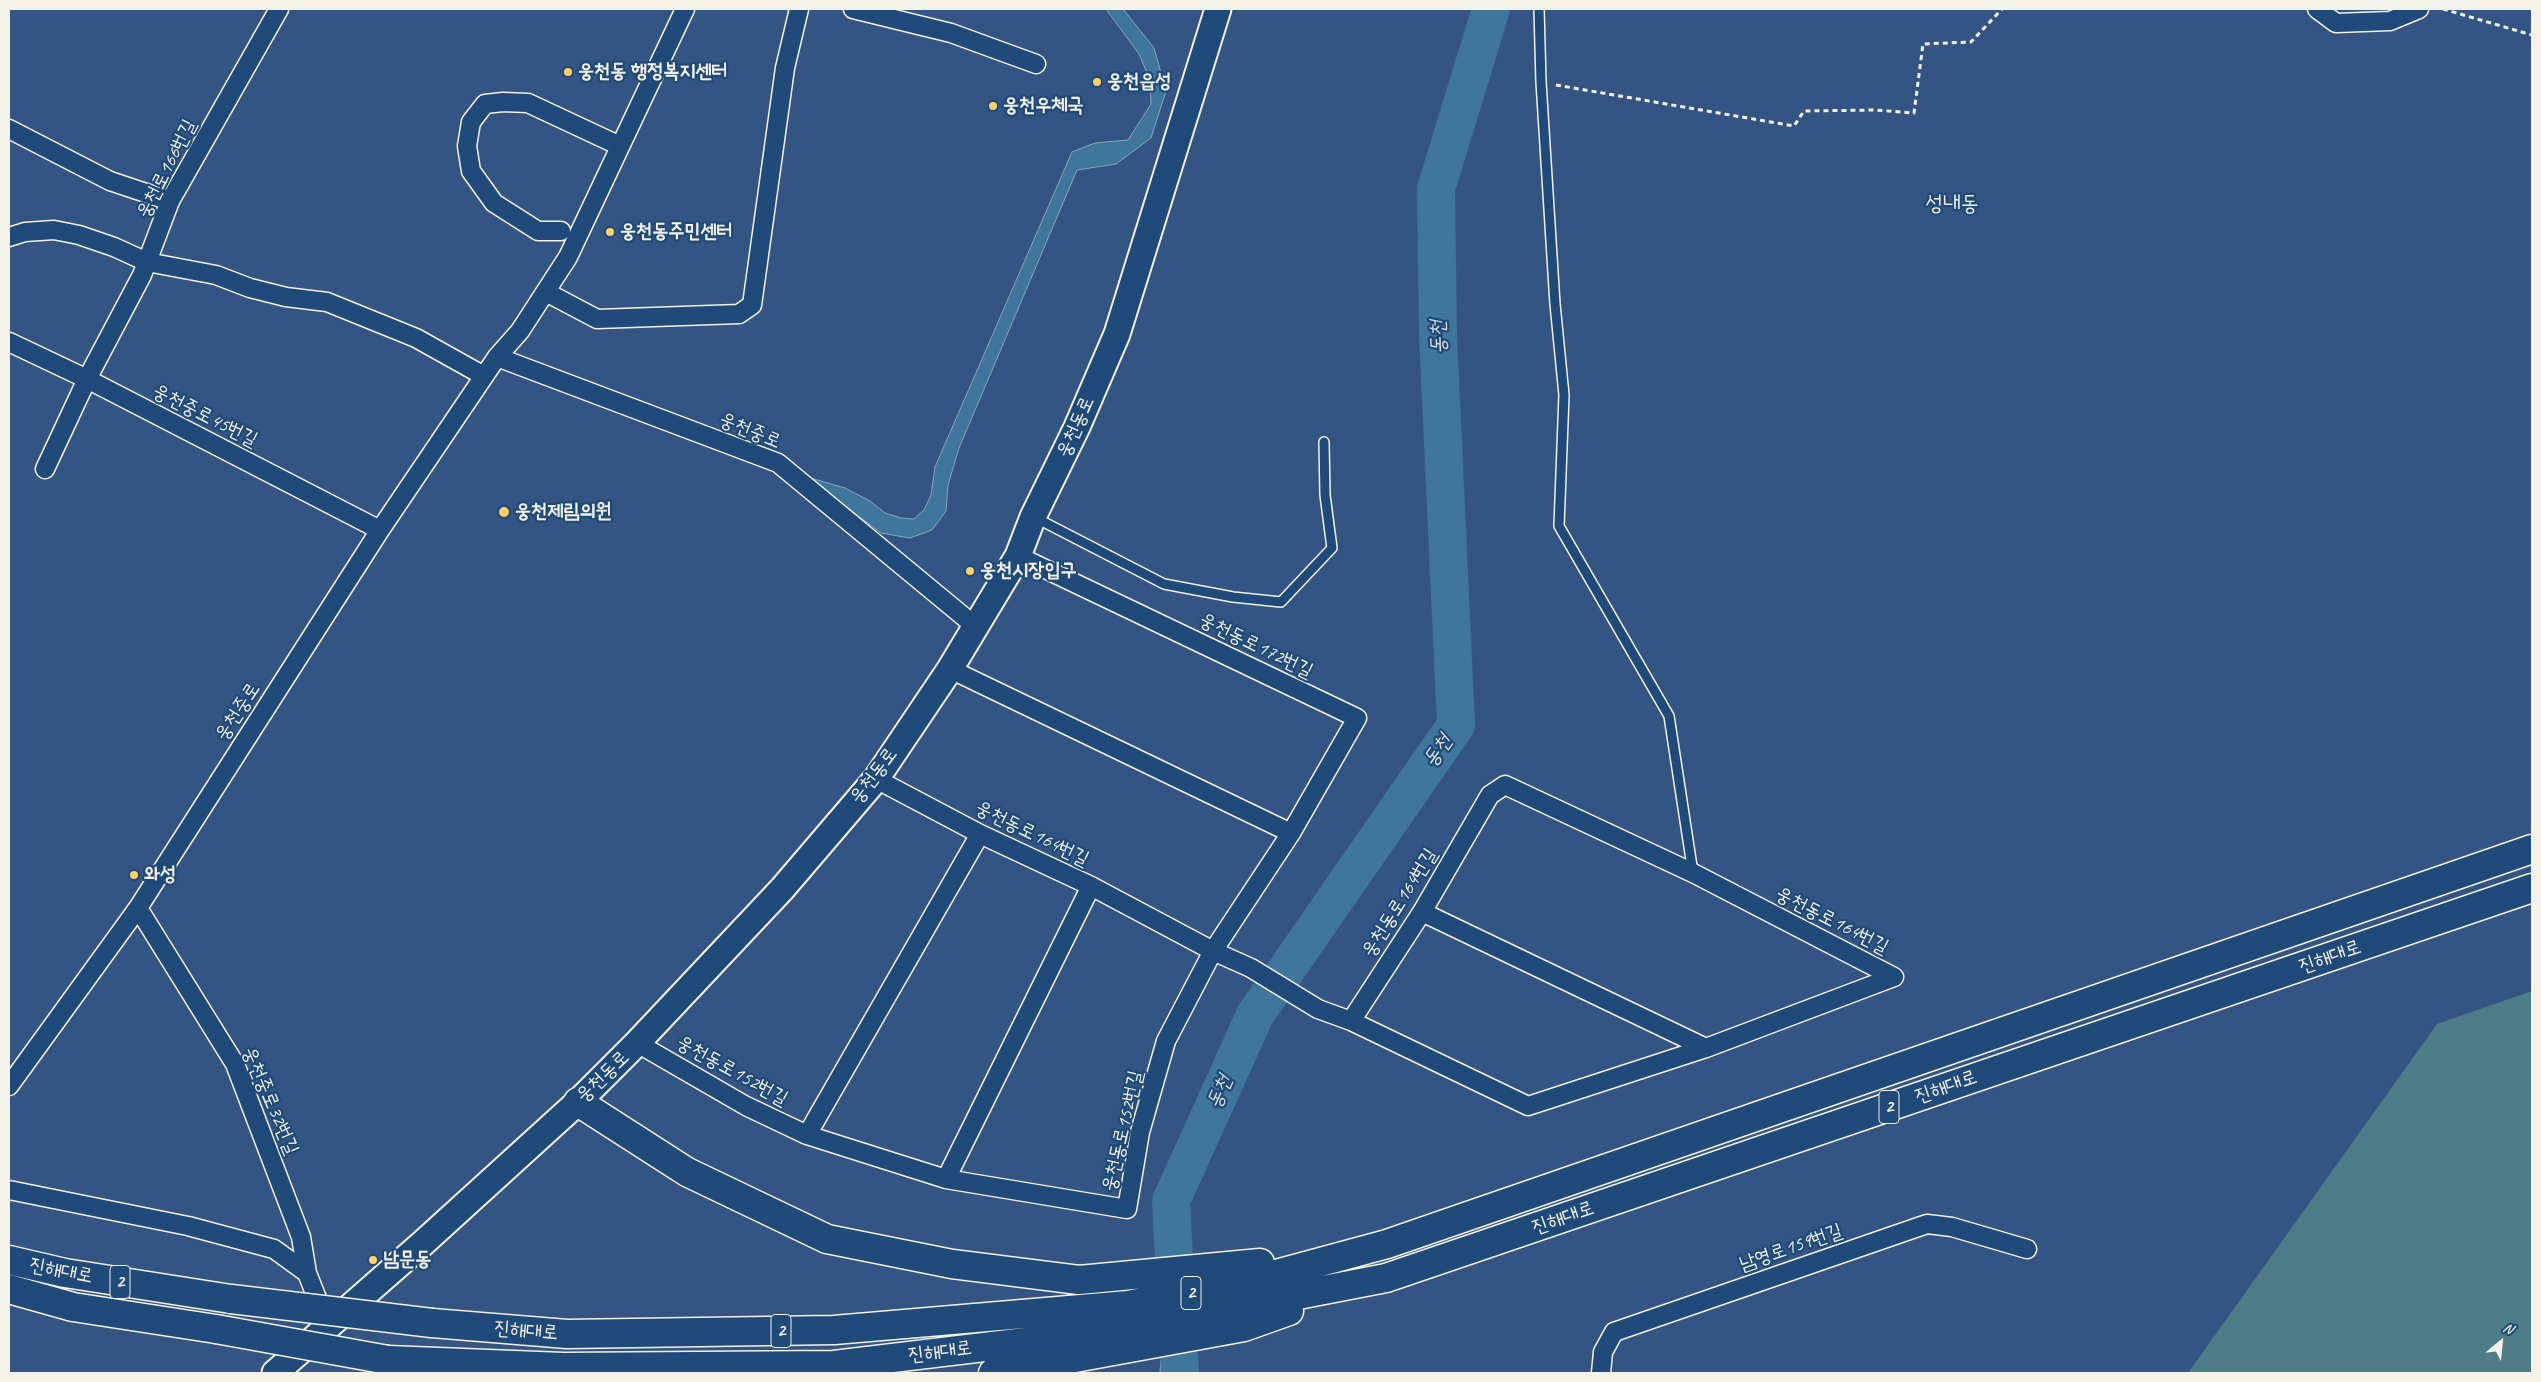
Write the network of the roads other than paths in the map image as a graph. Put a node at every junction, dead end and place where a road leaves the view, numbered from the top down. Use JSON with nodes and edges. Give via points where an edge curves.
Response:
{"nodes":[{"id":1,"x":278,"y":9,"type":"edge"},
{"id":2,"x":685,"y":9,"type":"edge"},
{"id":3,"x":799,"y":9,"type":"edge"},
{"id":4,"x":853,"y":9,"type":"edge"},
{"id":5,"x":1218,"y":9,"type":"edge"},
{"id":6,"x":1539,"y":9,"type":"edge"},
{"id":7,"x":2317,"y":9,"type":"edge"},
{"id":8,"x":2419,"y":9,"type":"edge"},
{"id":9,"x":1036,"y":64,"type":"dead end"},
{"id":10,"x":9,"y":129,"type":"edge"},
{"id":11,"x":620,"y":146,"type":"junction"},
{"id":12,"x":170,"y":201,"type":"junction"},
{"id":13,"x":561,"y":231,"type":"dead end"},
{"id":14,"x":9,"y":237,"type":"edge"},
{"id":15,"x":147,"y":262,"type":"junction"},
{"id":16,"x":546,"y":292,"type":"junction"},
{"id":17,"x":9,"y":342,"type":"edge"},
{"id":18,"x":497,"y":357,"type":"junction"},
{"id":19,"x":484,"y":376,"type":"junction"},
{"id":20,"x":86,"y":379,"type":"junction"},
{"id":21,"x":1324,"y":442,"type":"dead end"},
{"id":22,"x":45,"y":469,"type":"dead end"},
{"id":23,"x":1034,"y":517,"type":"junction"},
{"id":24,"x":380,"y":530,"type":"junction"},
{"id":25,"x":1018,"y":556,"type":"junction"},
{"id":26,"x":975,"y":626,"type":"junction"},
{"id":27,"x":950,"y":669,"type":"junction"},
{"id":28,"x":876,"y":779,"type":"junction"},
{"id":29,"x":1291,"y":833,"type":"junction"},
{"id":30,"x":980,"y":834,"type":"junction"},
{"id":31,"x":2532,"y":849,"type":"edge"},
{"id":32,"x":1693,"y":873,"type":"junction"},
{"id":33,"x":1091,"y":886,"type":"junction"},
{"id":34,"x":2532,"y":888,"type":"edge"},
{"id":35,"x":138,"y":908,"type":"junction"},
{"id":36,"x":1422,"y":912,"type":"junction"},
{"id":37,"x":1214,"y":951,"type":"junction"},
{"id":38,"x":1351,"y":1021,"type":"junction"},
{"id":39,"x":637,"y":1043,"type":"junction"},
{"id":40,"x":1706,"y":1048,"type":"junction"},
{"id":41,"x":9,"y":1086,"type":"edge"},
{"id":42,"x":578,"y":1102,"type":"junction"},
{"id":43,"x":807,"y":1135,"type":"junction"},
{"id":44,"x":946,"y":1179,"type":"junction"},
{"id":45,"x":9,"y":1190,"type":"edge"},
{"id":46,"x":2028,"y":1249,"type":"dead end"},
{"id":47,"x":9,"y":1260,"type":"edge"},
{"id":48,"x":1256,"y":1272,"type":"junction"},
{"id":49,"x":307,"y":1274,"type":"junction"},
{"id":50,"x":9,"y":1289,"type":"edge"},
{"id":51,"x":9,"y":1297,"type":"edge"},
{"id":52,"x":45,"y":1300,"type":"junction"},
{"id":53,"x":328,"y":1327,"type":"junction"},
{"id":54,"x":1103,"y":1343,"type":"junction"},
{"id":55,"x":276,"y":1373,"type":"edge"},
{"id":56,"x":993,"y":1373,"type":"edge"},
{"id":57,"x":1601,"y":1373,"type":"edge"}],
"edges":[{"from":1,"to":12,"type":"street","name":"웅천로166번길"},
{"from":2,"to":11,"type":"street","name":"웅천중로"},
{"from":3,"to":16,"type":"street","via":[[785,68],[752,306],[739,314],[597,319]]},
{"from":4,"to":9,"type":"street","via":[[952,33]]},
{"from":5,"to":23,"type":"main road","name":"웅천동로","via":[[1117,334]]},
{"from":6,"to":32,"type":"lane","via":[[1554,304],[1564,395],[1559,526],[1669,716]]},
{"from":7,"to":8,"type":"street","via":[[2336,23],[2390,21]]},
{"from":10,"to":12,"type":"street","via":[[110,181]]},
{"from":11,"to":13,"type":"street","via":[[528,103],[485,104],[471,122],[467,146],[471,171],[494,203],[538,231]]},
{"from":11,"to":16,"type":"street","name":"웅천중로","via":[[568,256]]},
{"from":12,"to":15,"type":"street","name":"웅천로166번길"},
{"from":14,"to":15,"type":"street","via":[[54,230],[114,247]]},
{"from":15,"to":19,"type":"street","via":[[216,275],[286,298],[327,302],[416,338]]},
{"from":15,"to":20,"type":"street","name":"웅천로166번길"},
{"from":16,"to":18,"type":"street","name":"웅천중로","via":[[520,331]]},
{"from":17,"to":20,"type":"street","name":"웅천중로45번길"},
{"from":18,"to":19,"type":"street","name":"웅천중로"},
{"from":18,"to":26,"type":"street","name":"웅천중로","via":[[778,463]]},
{"from":19,"to":24,"type":"street","name":"웅천중로"},
{"from":20,"to":22,"type":"street","name":"웅천로166번길"},
{"from":20,"to":24,"type":"street","name":"웅천중로45번길"},
{"from":21,"to":23,"type":"lane","via":[[1325,495],[1332,548],[1281,602],[1164,584]]},
{"from":23,"to":25,"type":"main road","name":"웅천동로"},
{"from":24,"to":35,"type":"street","name":"웅천중로"},
{"from":25,"to":26,"type":"main road","name":"웅천동로"},
{"from":25,"to":29,"type":"street","name":"웅천동로172번길","via":[[1357,718]]},
{"from":26,"to":27,"type":"main road","name":"웅천동로"},
{"from":27,"to":28,"type":"main road","name":"웅천동로"},
{"from":27,"to":29,"type":"street"},
{"from":28,"to":30,"type":"street","name":"웅천동로164번길"},
{"from":28,"to":39,"type":"main road","name":"웅천동로","via":[[782,889]]},
{"from":29,"to":37,"type":"street","name":"웅천동로172번길"},
{"from":30,"to":33,"type":"street","name":"웅천동로164번길"},
{"from":30,"to":43,"type":"street"},
{"from":31,"to":48,"type":"highway","name":"진해대로","number":"2","via":[[1387,1244]]},
{"from":32,"to":36,"type":"street","name":"웅천동로164번길","via":[[1505,785],[1490,795]]},
{"from":32,"to":40,"type":"street","name":"웅천동로164번길","via":[[1894,977]]},
{"from":33,"to":37,"type":"street","name":"웅천동로164번길"},
{"from":33,"to":44,"type":"street"},
{"from":34,"to":54,"type":"highway","name":"진해대로","number":"2","via":[[1386,1278],[1243,1316]]},
{"from":35,"to":41,"type":"street","name":"웅천중로"},
{"from":35,"to":49,"type":"street","name":"웅천중로32번길","via":[[235,1064],[301,1237]]},
{"from":36,"to":38,"type":"street","name":"웅천동로164번길"},
{"from":36,"to":40,"type":"street"},
{"from":37,"to":38,"type":"street","name":"웅천동로164번길","via":[[1251,968],[1318,1008]]},
{"from":37,"to":44,"type":"street","name":"웅천동로152번길","via":[[1166,1041],[1140,1132],[1127,1209]]},
{"from":38,"to":40,"type":"street","name":"웅천동로164번길","via":[[1528,1106]]},
{"from":39,"to":42,"type":"main road","name":"웅천동로"},
{"from":39,"to":43,"type":"street","name":"웅천동로152번길","via":[[746,1106]]},
{"from":42,"to":48,"type":"highway","via":[[687,1172],[827,1239],[952,1264],[1079,1280]]},
{"from":42,"to":53,"type":"main road","name":"웅천동로"},
{"from":43,"to":44,"type":"street","name":"웅천동로152번길"},
{"from":45,"to":49,"type":"street","via":[[188,1226],[274,1249]]},
{"from":46,"to":57,"type":"street","name":"남영로159번길","via":[[1952,1227],[1927,1224],[1614,1332],[1603,1352]]},
{"from":47,"to":48,"type":"highway","name":"진해대로","number":"2","bridge":true,"via":[[65,1273],[232,1299],[432,1323],[567,1334],[834,1330],[1128,1305]]},
{"from":49,"to":53,"type":"street","name":"웅천중로32번길"},
{"from":50,"to":52,"type":"highway","name":"진해대로","number":"2"},
{"from":51,"to":52,"type":"highway"},
{"from":52,"to":54,"type":"highway","name":"진해대로","number":"2","bridge":true,"via":[[388,1360],[563,1367],[834,1364]]},
{"from":53,"to":55,"type":"main road","name":"웅천동로"},
{"from":54,"to":56,"type":"highway"}]}
